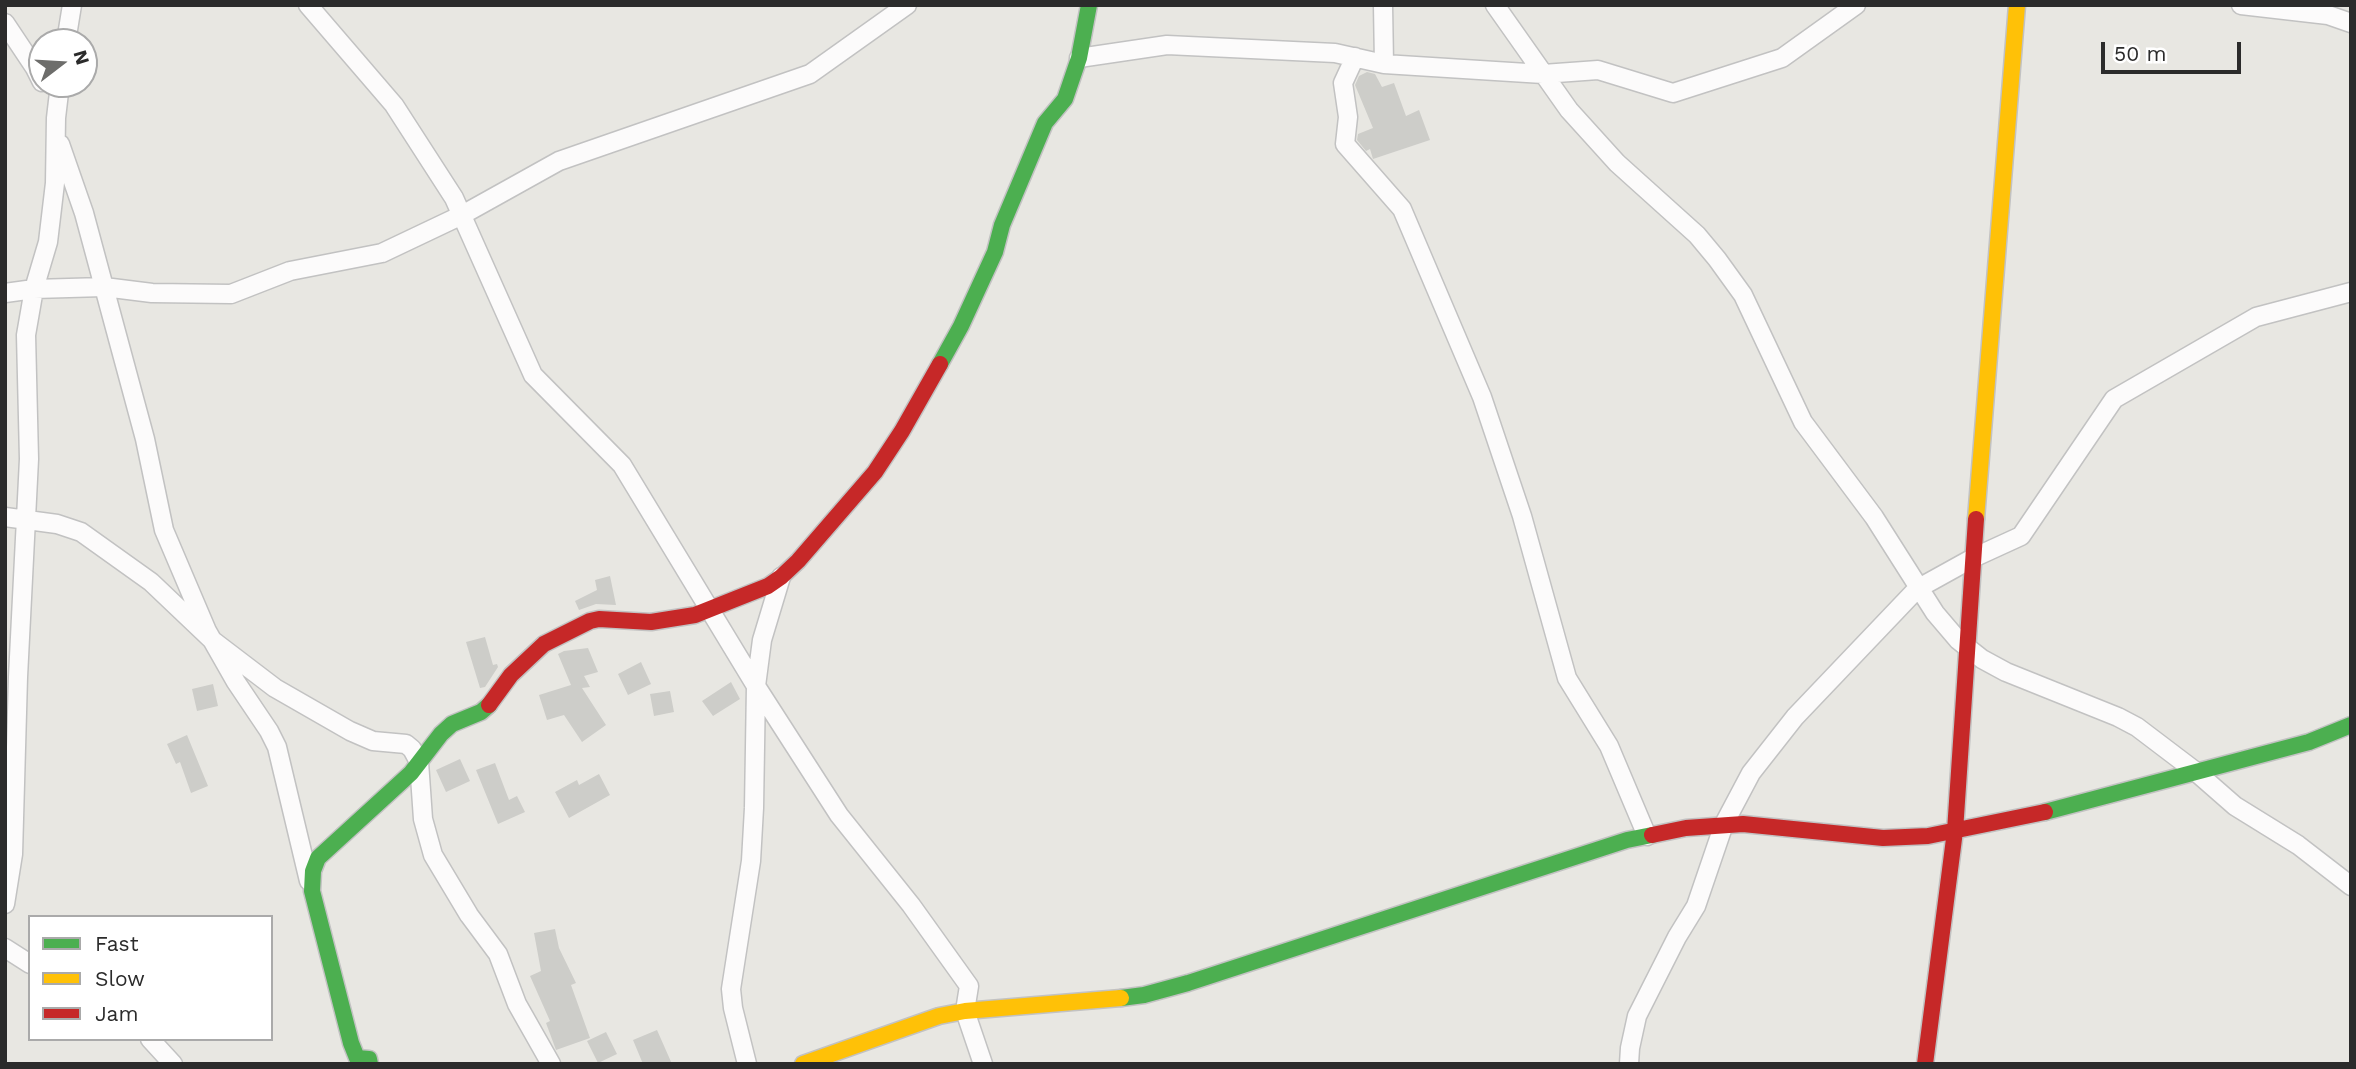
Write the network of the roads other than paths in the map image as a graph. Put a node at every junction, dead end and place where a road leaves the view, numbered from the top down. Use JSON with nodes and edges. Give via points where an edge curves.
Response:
{"nodes":[{"id":1,"x":72,"y":5,"type":"edge"},
{"id":2,"x":308,"y":5,"type":"edge"},
{"id":3,"x":907,"y":5,"type":"edge"},
{"id":4,"x":1089,"y":5,"type":"edge"},
{"id":5,"x":1383,"y":5,"type":"edge"},
{"id":6,"x":1495,"y":5,"type":"edge"},
{"id":7,"x":1856,"y":5,"type":"edge"},
{"id":8,"x":2017,"y":5,"type":"edge"},
{"id":9,"x":2241,"y":5,"type":"edge"},
{"id":10,"x":5,"y":23,"type":"edge"},
{"id":11,"x":2351,"y":23,"type":"edge"},
{"id":12,"x":68,"y":28,"type":"edge"},
{"id":13,"x":1355,"y":57,"type":"junction"},
{"id":14,"x":28,"y":58,"type":"edge"},
{"id":15,"x":1079,"y":58,"type":"junction"},
{"id":16,"x":1384,"y":64,"type":"junction"},
{"id":17,"x":1543,"y":74,"type":"junction"},
{"id":18,"x":47,"y":98,"type":"edge"},
{"id":19,"x":59,"y":98,"type":"edge"},
{"id":20,"x":56,"y":126,"type":"junction"},
{"id":21,"x":462,"y":215,"type":"junction"},
{"id":22,"x":104,"y":287,"type":"junction"},
{"id":23,"x":34,"y":289,"type":"junction"},
{"id":24,"x":2351,"y":292,"type":"edge"},
{"id":25,"x":5,"y":293,"type":"edge"},
{"id":26,"x":5,"y":517,"type":"edge"},
{"id":27,"x":25,"y":520,"type":"junction"},
{"id":28,"x":1973,"y":558,"type":"junction"},
{"id":29,"x":781,"y":577,"type":"junction"},
{"id":30,"x":1917,"y":589,"type":"junction"},
{"id":31,"x":711,"y":609,"type":"junction"},
{"id":32,"x":212,"y":640,"type":"junction"},
{"id":33,"x":1966,"y":646,"type":"junction"},
{"id":34,"x":755,"y":686,"type":"junction"},
{"id":35,"x":2351,"y":725,"type":"edge"},
{"id":36,"x":419,"y":762,"type":"junction"},
{"id":37,"x":2195,"y":771,"type":"junction"},
{"id":38,"x":1724,"y":824,"type":"junction"},
{"id":39,"x":1955,"y":831,"type":"junction"},
{"id":40,"x":1647,"y":836,"type":"junction"},
{"id":41,"x":2351,"y":886,"type":"edge"},
{"id":42,"x":312,"y":891,"type":"junction"},
{"id":43,"x":5,"y":904,"type":"edge"},
{"id":44,"x":5,"y":948,"type":"edge"},
{"id":45,"x":28,"y":963,"type":"edge"},
{"id":46,"x":965,"y":1011,"type":"junction"},
{"id":47,"x":152,"y":1041,"type":"edge"},
{"id":48,"x":359,"y":1062,"type":"edge"},
{"id":49,"x":173,"y":1064,"type":"edge"},
{"id":50,"x":551,"y":1064,"type":"edge"},
{"id":51,"x":747,"y":1064,"type":"edge"},
{"id":52,"x":803,"y":1064,"type":"edge"},
{"id":53,"x":983,"y":1064,"type":"edge"},
{"id":54,"x":1629,"y":1064,"type":"edge"},
{"id":55,"x":1925,"y":1064,"type":"edge"}],
"edges":[{"from":1,"to":12,"type":"street"},
{"from":2,"to":21,"type":"street","via":[[394,105]]},
{"from":3,"to":21,"type":"street","via":[[810,74],[559,161]]},
{"from":4,"to":15,"type":"street"},
{"from":5,"to":16,"type":"street"},
{"from":6,"to":17,"type":"street"},
{"from":7,"to":17,"type":"street","via":[[1782,58],[1674,93],[1598,69]]},
{"from":8,"to":28,"type":"street"},
{"from":9,"to":11,"type":"street"},
{"from":10,"to":14,"type":"street"},
{"from":13,"to":15,"type":"street","via":[[1167,46]]},
{"from":13,"to":16,"type":"street"},
{"from":13,"to":40,"type":"street","via":[[1343,83],[1348,117],[1345,144],[1402,209],[1482,397],[1522,516],[1567,678],[1609,746]]},
{"from":15,"to":29,"type":"street","via":[[1065,99],[1045,123],[1002,225],[996,252],[908,420],[868,482]]},
{"from":16,"to":17,"type":"street"},
{"from":17,"to":30,"type":"street","via":[[1618,163],[1717,259],[1743,295],[1803,422],[1874,517]]},
{"from":18,"to":20,"type":"street"},
{"from":19,"to":20,"type":"street"},
{"from":20,"to":22,"type":"street"},
{"from":20,"to":23,"type":"street","via":[[48,242]]},
{"from":21,"to":22,"type":"street","via":[[382,253],[290,271],[231,294]]},
{"from":21,"to":31,"type":"street","via":[[533,375],[622,465]]},
{"from":22,"to":23,"type":"street"},
{"from":22,"to":32,"type":"street","via":[[164,530]]},
{"from":23,"to":25,"type":"street"},
{"from":23,"to":27,"type":"street","via":[[26,335],[29,446]]},
{"from":24,"to":28,"type":"street","via":[[2256,317],[2113,399],[2021,536]]},
{"from":26,"to":27,"type":"street"},
{"from":27,"to":32,"type":"street","via":[[81,532],[151,582]]},
{"from":27,"to":43,"type":"street","via":[[13,854]]},
{"from":28,"to":30,"type":"street"},
{"from":28,"to":33,"type":"street"},
{"from":29,"to":31,"type":"street"},
{"from":29,"to":34,"type":"street","via":[[762,640]]},
{"from":30,"to":33,"type":"street"},
{"from":30,"to":38,"type":"street","via":[[1794,717],[1751,773]]},
{"from":31,"to":34,"type":"street"},
{"from":31,"to":36,"type":"street","via":[[652,622],[590,621],[544,644],[492,702],[452,724]]},
{"from":32,"to":36,"type":"street","via":[[275,688],[350,731],[373,740],[406,744]]},
{"from":32,"to":42,"type":"street","via":[[277,747]]},
{"from":33,"to":37,"type":"street","via":[[2006,672],[2118,717]]},
{"from":33,"to":39,"type":"street"},
{"from":34,"to":46,"type":"street","via":[[839,815],[969,986]]},
{"from":34,"to":51,"type":"street","via":[[751,861],[731,989]]},
{"from":35,"to":37,"type":"street","via":[[2309,742]]},
{"from":36,"to":42,"type":"street","via":[[318,858]]},
{"from":36,"to":50,"type":"street","via":[[423,819],[433,855],[498,954],[517,1004]]},
{"from":37,"to":39,"type":"street","via":[[2038,814]]},
{"from":37,"to":41,"type":"street","via":[[2235,806],[2298,845]]},
{"from":38,"to":39,"type":"street","via":[[1883,838]]},
{"from":38,"to":40,"type":"street"},
{"from":38,"to":54,"type":"street","via":[[1696,906],[1637,1016]]},
{"from":39,"to":55,"type":"street"},
{"from":40,"to":46,"type":"street","via":[[1144,995]]},
{"from":42,"to":48,"type":"street"},
{"from":44,"to":45,"type":"street"},
{"from":46,"to":52,"type":"street","via":[[917,1023]]},
{"from":46,"to":53,"type":"street"},
{"from":47,"to":49,"type":"street"}]}
